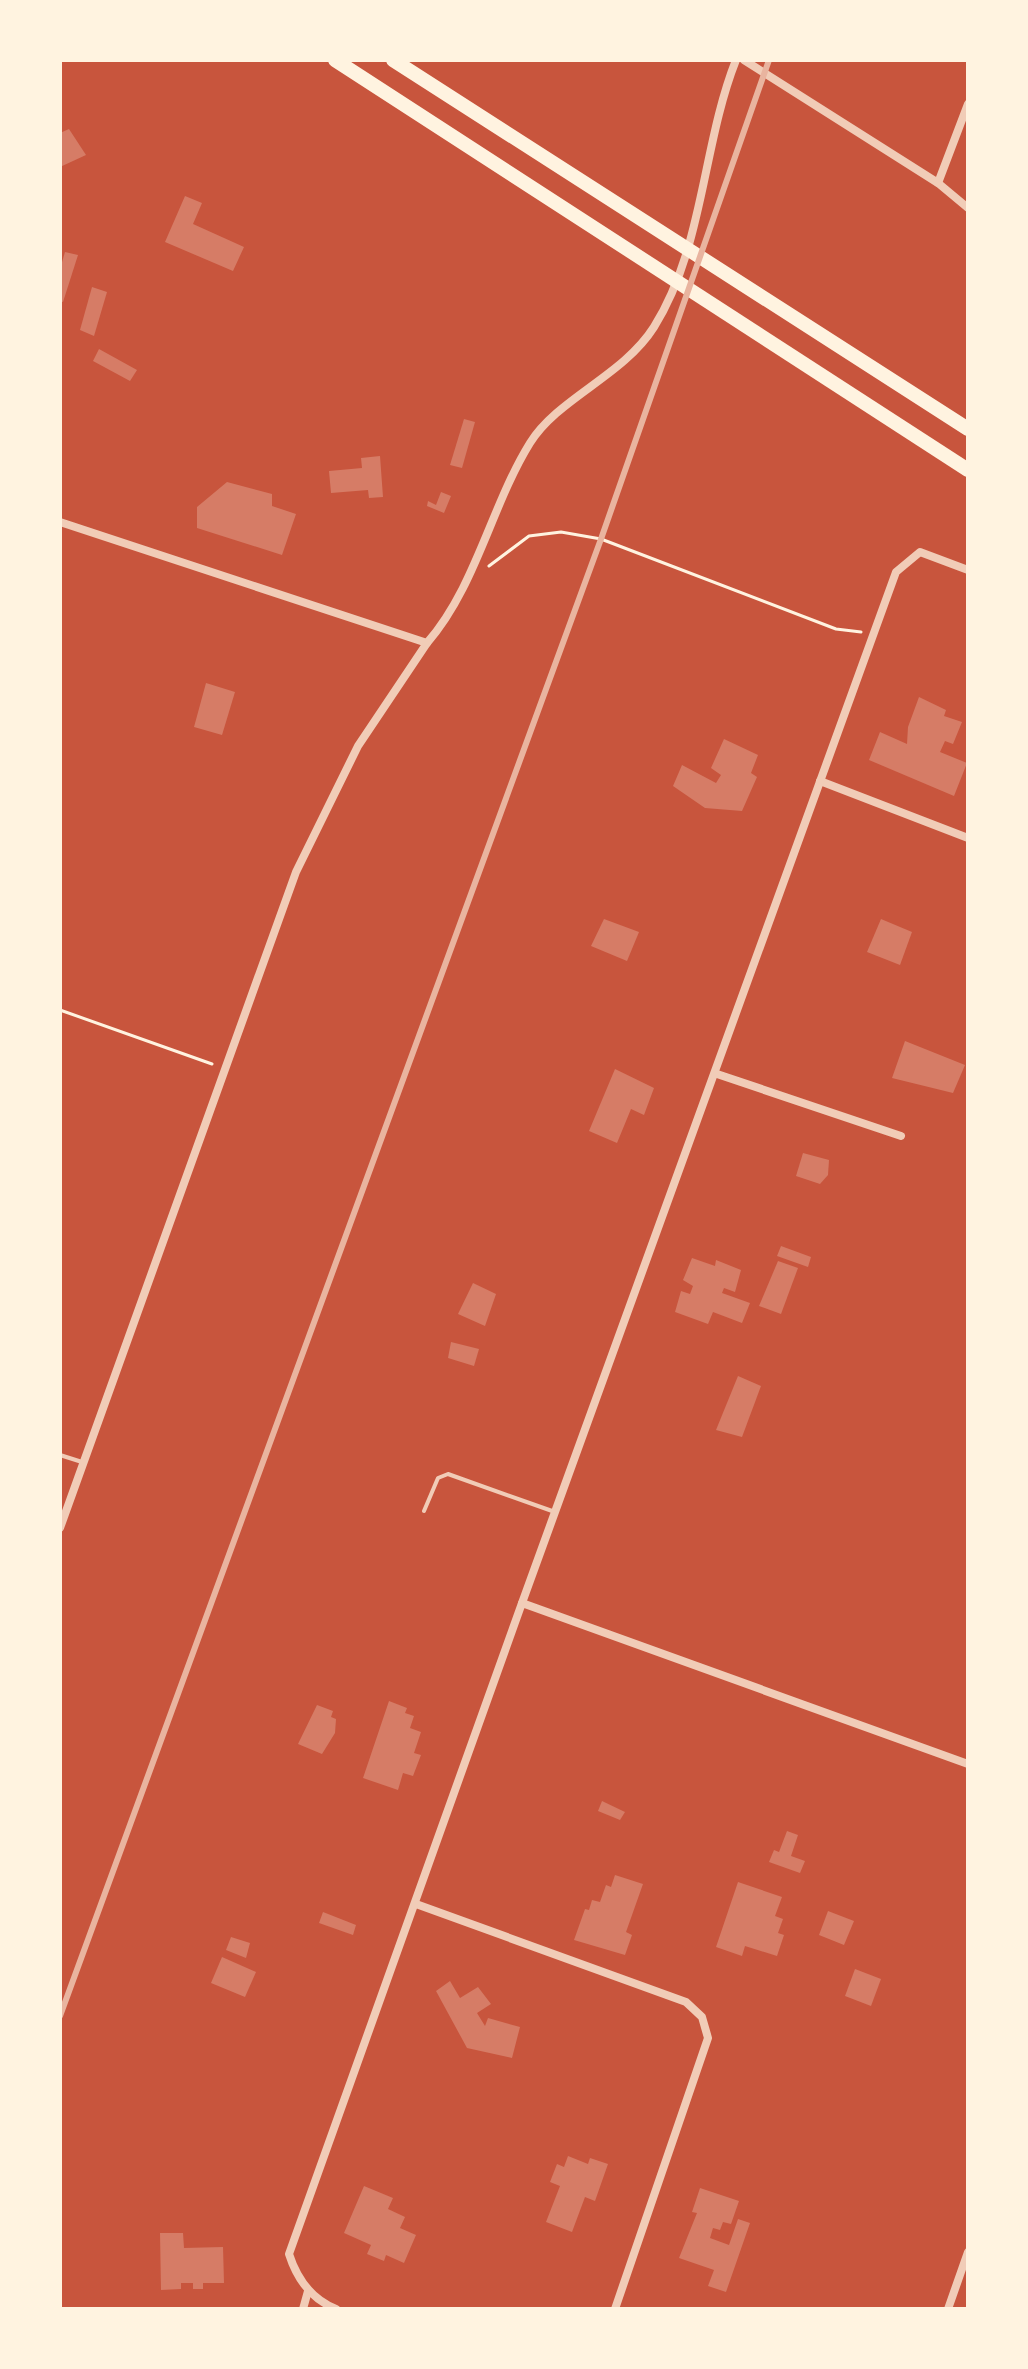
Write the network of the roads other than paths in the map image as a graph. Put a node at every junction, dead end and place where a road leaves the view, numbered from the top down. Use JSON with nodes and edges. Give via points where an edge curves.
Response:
{"nodes":[{"id":1,"x":335,"y":60,"type":"edge"},
{"id":2,"x":393,"y":60,"type":"edge"},
{"id":3,"x":736,"y":60,"type":"edge"},
{"id":4,"x":744,"y":60,"type":"edge"},
{"id":5,"x":968,"y":104,"type":"edge"},
{"id":6,"x":938,"y":183,"type":"junction"},
{"id":7,"x":968,"y":208,"type":"edge"},
{"id":8,"x":968,"y":429,"type":"edge"},
{"id":9,"x":968,"y":470,"type":"edge"},
{"id":10,"x":60,"y":522,"type":"edge"},
{"id":11,"x":968,"y":570,"type":"edge"},
{"id":12,"x":427,"y":643,"type":"junction"},
{"id":13,"x":820,"y":781,"type":"junction"},
{"id":14,"x":968,"y":838,"type":"edge"},
{"id":15,"x":717,"y":1074,"type":"junction"},
{"id":16,"x":901,"y":1136,"type":"dead end"},
{"id":17,"x":60,"y":1455,"type":"edge"},
{"id":18,"x":84,"y":1463,"type":"junction"},
{"id":19,"x":424,"y":1511,"type":"dead end"},
{"id":20,"x":555,"y":1512,"type":"junction"},
{"id":21,"x":60,"y":1528,"type":"edge"},
{"id":22,"x":522,"y":1603,"type":"junction"},
{"id":23,"x":968,"y":1764,"type":"edge"},
{"id":24,"x":416,"y":1904,"type":"junction"},
{"id":25,"x":968,"y":2252,"type":"edge"},
{"id":26,"x":308,"y":2291,"type":"junction"},
{"id":27,"x":303,"y":2309,"type":"edge"},
{"id":28,"x":336,"y":2309,"type":"edge"},
{"id":29,"x":615,"y":2309,"type":"edge"},
{"id":30,"x":948,"y":2309,"type":"edge"}],
"edges":[{"from":1,"to":9,"type":"highway"},
{"from":2,"to":8,"type":"highway"},
{"from":3,"to":12,"type":"street","via":[[720,101],[701,200],[660,315],[621,363],[535,436],[449,615]]},
{"from":4,"to":6,"type":"street"},
{"from":5,"to":6,"type":"street"},
{"from":6,"to":7,"type":"street"},
{"from":10,"to":12,"type":"street"},
{"from":11,"to":13,"type":"street","via":[[928,553],[915,554],[896,572]]},
{"from":12,"to":18,"type":"street","via":[[358,746],[296,872]]},
{"from":13,"to":14,"type":"street"},
{"from":13,"to":15,"type":"street"},
{"from":15,"to":16,"type":"street"},
{"from":15,"to":20,"type":"street"},
{"from":17,"to":18,"type":"lane"},
{"from":18,"to":21,"type":"street"},
{"from":19,"to":20,"type":"lane","via":[[438,1478],[448,1474]]},
{"from":20,"to":22,"type":"street"},
{"from":22,"to":23,"type":"street"},
{"from":22,"to":24,"type":"street"},
{"from":24,"to":26,"type":"street","via":[[289,2254],[295,2275]]},
{"from":24,"to":29,"type":"street","via":[[686,2002],[702,2017],[708,2038]]},
{"from":25,"to":30,"type":"street"},
{"from":26,"to":27,"type":"street"},
{"from":26,"to":28,"type":"street"}]}
